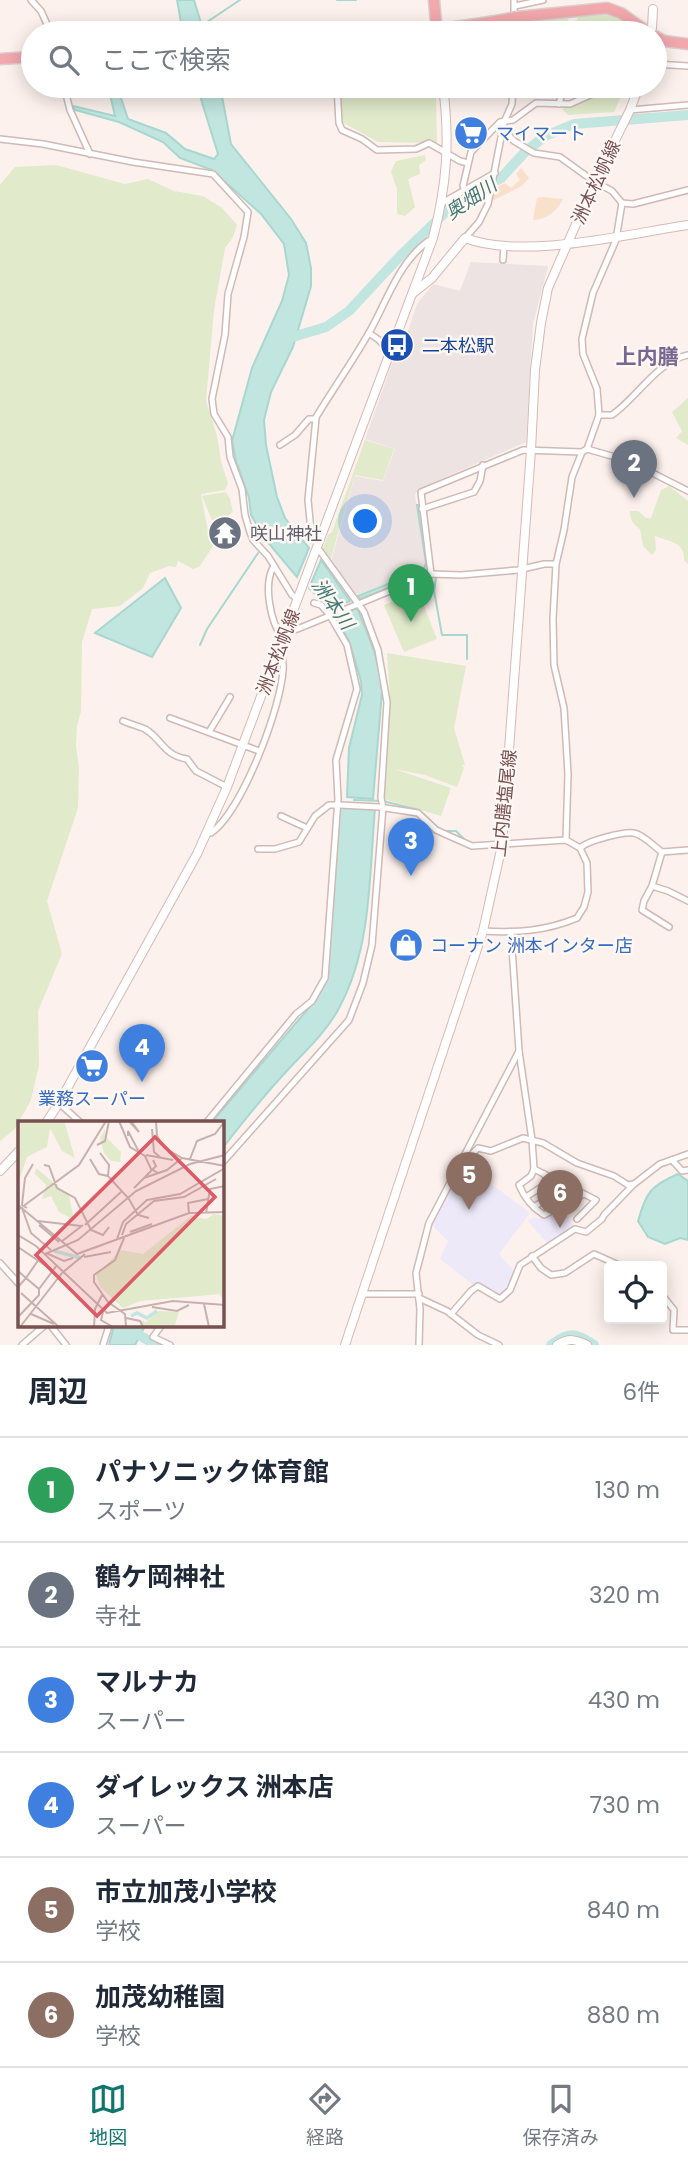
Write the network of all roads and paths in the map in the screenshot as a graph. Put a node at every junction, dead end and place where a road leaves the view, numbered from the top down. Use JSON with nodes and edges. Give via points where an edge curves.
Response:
{"nodes":[{"id":1,"x":31,"y":0,"type":"edge"},
{"id":2,"x":433,"y":0,"type":"edge"},
{"id":3,"x":543,"y":0,"type":"edge"},
{"id":4,"x":515,"y":8,"type":"edge"},
{"id":5,"x":653,"y":9,"type":"dead end"},
{"id":6,"x":45,"y":21,"type":"edge"},
{"id":7,"x":436,"y":21,"type":"edge"},
{"id":8,"x":491,"y":21,"type":"edge"},
{"id":9,"x":634,"y":21,"type":"edge"},
{"id":10,"x":652,"y":21,"type":"edge"},
{"id":11,"x":667,"y":41,"type":"edge"},
{"id":12,"x":688,"y":44,"type":"edge"},
{"id":13,"x":667,"y":47,"type":"edge"},
{"id":14,"x":688,"y":50,"type":"edge"},
{"id":15,"x":21,"y":58,"type":"edge"},
{"id":16,"x":0,"y":59,"type":"edge"},
{"id":17,"x":667,"y":65,"type":"edge"},
{"id":18,"x":688,"y":66,"type":"edge"},
{"id":19,"x":67,"y":98,"type":"edge"},
{"id":20,"x":337,"y":98,"type":"edge"},
{"id":21,"x":444,"y":98,"type":"edge"},
{"id":22,"x":512,"y":98,"type":"edge"},
{"id":23,"x":561,"y":98,"type":"edge"},
{"id":24,"x":585,"y":98,"type":"edge"},
{"id":25,"x":634,"y":98,"type":"edge"},
{"id":26,"x":559,"y":104,"type":"junction"},
{"id":27,"x":688,"y":105,"type":"edge"},
{"id":28,"x":630,"y":110,"type":"junction"},
{"id":29,"x":504,"y":125,"type":"junction"},
{"id":30,"x":0,"y":139,"type":"edge"},
{"id":31,"x":447,"y":153,"type":"junction"},
{"id":32,"x":90,"y":154,"type":"junction"},
{"id":33,"x":468,"y":163,"type":"junction"},
{"id":34,"x":494,"y":175,"type":"junction"},
{"id":35,"x":595,"y":181,"type":"junction"},
{"id":36,"x":465,"y":190,"type":"junction"},
{"id":37,"x":688,"y":190,"type":"edge"},
{"id":38,"x":622,"y":203,"type":"junction"},
{"id":39,"x":441,"y":206,"type":"junction"},
{"id":40,"x":688,"y":225,"type":"edge"},
{"id":41,"x":617,"y":236,"type":"junction"},
{"id":42,"x":433,"y":238,"type":"junction"},
{"id":43,"x":465,"y":238,"type":"junction"},
{"id":44,"x":568,"y":242,"type":"junction"},
{"id":45,"x":504,"y":245,"type":"junction"},
{"id":46,"x":503,"y":260,"type":"dead end"},
{"id":47,"x":413,"y":293,"type":"junction"},
{"id":48,"x":369,"y":333,"type":"junction"},
{"id":49,"x":390,"y":353,"type":"junction"},
{"id":50,"x":688,"y":355,"type":"edge"},
{"id":51,"x":599,"y":415,"type":"junction"},
{"id":52,"x":317,"y":416,"type":"junction"},
{"id":53,"x":280,"y":445,"type":"dead end"},
{"id":54,"x":531,"y":450,"type":"junction"},
{"id":55,"x":585,"y":450,"type":"junction"},
{"id":56,"x":483,"y":465,"type":"junction"},
{"id":57,"x":688,"y":491,"type":"edge"},
{"id":58,"x":422,"y":509,"type":"junction"},
{"id":59,"x":320,"y":540,"type":"junction"},
{"id":60,"x":318,"y":551,"type":"junction"},
{"id":61,"x":556,"y":564,"type":"junction"},
{"id":62,"x":274,"y":566,"type":"junction"},
{"id":63,"x":523,"y":568,"type":"junction"},
{"id":64,"x":431,"y":574,"type":"junction"},
{"id":65,"x":299,"y":596,"type":"junction"},
{"id":66,"x":314,"y":603,"type":"dead end"},
{"id":67,"x":356,"y":603,"type":"junction"},
{"id":68,"x":330,"y":614,"type":"junction"},
{"id":69,"x":285,"y":633,"type":"junction"},
{"id":70,"x":278,"y":652,"type":"junction"},
{"id":71,"x":230,"y":697,"type":"dead end"},
{"id":72,"x":170,"y":718,"type":"dead end"},
{"id":73,"x":123,"y":721,"type":"dead end"},
{"id":74,"x":209,"y":732,"type":"junction"},
{"id":75,"x":243,"y":745,"type":"junction"},
{"id":76,"x":259,"y":751,"type":"junction"},
{"id":77,"x":227,"y":787,"type":"junction"},
{"id":78,"x":381,"y":804,"type":"junction"},
{"id":79,"x":338,"y":805,"type":"junction"},
{"id":80,"x":281,"y":816,"type":"dead end"},
{"id":81,"x":307,"y":828,"type":"junction"},
{"id":82,"x":208,"y":831,"type":"junction"},
{"id":83,"x":566,"y":840,"type":"junction"},
{"id":84,"x":502,"y":845,"type":"junction"},
{"id":85,"x":580,"y":848,"type":"junction"},
{"id":86,"x":258,"y":849,"type":"dead end"},
{"id":87,"x":688,"y":850,"type":"edge"},
{"id":88,"x":662,"y":852,"type":"junction"},
{"id":89,"x":652,"y":886,"type":"junction"},
{"id":90,"x":688,"y":901,"type":"edge"},
{"id":91,"x":668,"y":927,"type":"dead end"},
{"id":92,"x":482,"y":931,"type":"junction"},
{"id":93,"x":512,"y":933,"type":"junction"},
{"id":94,"x":519,"y":1051,"type":"junction"},
{"id":95,"x":59,"y":1103,"type":"junction"},
{"id":96,"x":47,"y":1121,"type":"edge"},
{"id":97,"x":79,"y":1121,"type":"edge"},
{"id":98,"x":208,"y":1121,"type":"edge"},
{"id":99,"x":532,"y":1140,"type":"junction"},
{"id":100,"x":18,"y":1152,"type":"edge"},
{"id":101,"x":688,"y":1154,"type":"edge"},
{"id":102,"x":464,"y":1158,"type":"junction"},
{"id":103,"x":672,"y":1160,"type":"junction"},
{"id":104,"x":224,"y":1161,"type":"edge"},
{"id":105,"x":534,"y":1169,"type":"junction"},
{"id":106,"x":688,"y":1170,"type":"edge"},
{"id":107,"x":0,"y":1171,"type":"edge"},
{"id":108,"x":543,"y":1174,"type":"junction"},
{"id":109,"x":549,"y":1182,"type":"junction"},
{"id":110,"x":634,"y":1185,"type":"junction"},
{"id":111,"x":555,"y":1193,"type":"junction"},
{"id":112,"x":582,"y":1195,"type":"junction"},
{"id":113,"x":526,"y":1197,"type":"junction"},
{"id":114,"x":563,"y":1205,"type":"junction"},
{"id":115,"x":534,"y":1207,"type":"junction"},
{"id":116,"x":577,"y":1219,"type":"dead end"},
{"id":117,"x":532,"y":1256,"type":"junction"},
{"id":118,"x":610,"y":1261,"type":"edge"},
{"id":119,"x":0,"y":1263,"type":"edge"},
{"id":120,"x":18,"y":1283,"type":"edge"},
{"id":121,"x":362,"y":1294,"type":"junction"},
{"id":122,"x":419,"y":1296,"type":"junction"},
{"id":123,"x":667,"y":1301,"type":"edge"},
{"id":124,"x":451,"y":1314,"type":"junction"},
{"id":125,"x":42,"y":1328,"type":"edge"},
{"id":126,"x":53,"y":1328,"type":"edge"},
{"id":127,"x":108,"y":1328,"type":"edge"},
{"id":128,"x":160,"y":1328,"type":"edge"},
{"id":129,"x":688,"y":1330,"type":"edge"},
{"id":130,"x":22,"y":1345,"type":"edge"},
{"id":131,"x":66,"y":1345,"type":"edge"},
{"id":132,"x":103,"y":1345,"type":"edge"},
{"id":133,"x":170,"y":1345,"type":"edge"},
{"id":134,"x":345,"y":1345,"type":"edge"},
{"id":135,"x":419,"y":1345,"type":"edge"},
{"id":136,"x":499,"y":1345,"type":"edge"},
{"id":137,"x":557,"y":1345,"type":"edge"},
{"id":138,"x":587,"y":1345,"type":"edge"}],
"edges":[{"from":1,"to":6,"type":"street"},
{"from":2,"to":7,"type":"highway"},
{"from":3,"to":4,"type":"street"},
{"from":4,"to":8,"type":"highway","bridge":true},
{"from":4,"to":9,"type":"highway","via":[[607,8]]},
{"from":5,"to":10,"type":"main road"},
{"from":11,"to":12,"type":"highway"},
{"from":13,"to":14,"type":"highway"},
{"from":15,"to":16,"type":"highway"},
{"from":17,"to":18,"type":"street"},
{"from":19,"to":32,"type":"street"},
{"from":20,"to":31,"type":"street","via":[[342,130],[377,150],[416,149],[429,143]]},
{"from":21,"to":31,"type":"main road"},
{"from":22,"to":29,"type":"street"},
{"from":23,"to":26,"type":"street"},
{"from":24,"to":26,"type":"street"},
{"from":25,"to":28,"type":"main road","name":"洲本松帆線"},
{"from":26,"to":29,"type":"street","via":[[536,103]]},
{"from":27,"to":28,"type":"street"},
{"from":28,"to":35,"type":"main road","name":"洲本松帆線"},
{"from":29,"to":33,"type":"street","via":[[500,122],[471,152]]},
{"from":29,"to":34,"type":"street"},
{"from":29,"to":35,"type":"street","via":[[514,141],[534,153],[560,157]]},
{"from":30,"to":32,"type":"street"},
{"from":31,"to":33,"type":"street"},
{"from":31,"to":39,"type":"main road"},
{"from":32,"to":62,"type":"street","via":[[213,174],[248,212],[228,294],[212,399],[214,414],[228,437],[250,532]]},
{"from":33,"to":36,"type":"street"},
{"from":34,"to":36,"type":"street"},
{"from":34,"to":43,"type":"street","via":[[486,209]]},
{"from":35,"to":38,"type":"street"},
{"from":35,"to":44,"type":"main road","name":"洲本松帆線"},
{"from":36,"to":39,"type":"street"},
{"from":37,"to":38,"type":"street"},
{"from":38,"to":41,"type":"street"},
{"from":39,"to":42,"type":"main road"},
{"from":40,"to":41,"type":"main road"},
{"from":41,"to":44,"type":"main road"},
{"from":41,"to":51,"type":"street","via":[[593,293],[582,339],[597,390]]},
{"from":42,"to":47,"type":"main road"},
{"from":42,"to":48,"type":"street","via":[[408,259]]},
{"from":43,"to":45,"type":"main road","name":"洲本松帆線"},
{"from":43,"to":47,"type":"main road","name":"洲本松帆線","via":[[432,278]]},
{"from":44,"to":45,"type":"main road","name":"洲本松帆線"},
{"from":44,"to":54,"type":"main road","name":"上内膳塩尾線","via":[[548,288],[541,323]]},
{"from":45,"to":46,"type":"street"},
{"from":47,"to":49,"type":"main road","name":"洲本松帆線"},
{"from":48,"to":49,"type":"street"},
{"from":48,"to":52,"type":"street"},
{"from":49,"to":59,"type":"main road","name":"洲本松帆線"},
{"from":50,"to":51,"type":"street","via":[[662,369],[611,415]]},
{"from":51,"to":55,"type":"street"},
{"from":52,"to":53,"type":"street"},
{"from":52,"to":59,"type":"street","via":[[308,500],[311,531]]},
{"from":54,"to":55,"type":"street"},
{"from":54,"to":56,"type":"street"},
{"from":54,"to":63,"type":"main road","name":"上内膳塩尾線"},
{"from":55,"to":57,"type":"street","via":[[629,461]]},
{"from":55,"to":61,"type":"street","via":[[572,477]]},
{"from":56,"to":58,"type":"street","via":[[474,492]]},
{"from":56,"to":58,"type":"street","via":[[424,490]]},
{"from":58,"to":64,"type":"street"},
{"from":59,"to":60,"type":"main road","name":"洲本松帆線"},
{"from":60,"to":65,"type":"main road","name":"洲本松帆線"},
{"from":60,"to":67,"type":"street"},
{"from":61,"to":63,"type":"street"},
{"from":61,"to":83,"type":"street","via":[[552,619],[554,665],[564,708]]},
{"from":62,"to":65,"type":"street","via":[[292,595]]},
{"from":62,"to":69,"type":"street","via":[[269,574],[270,605],[279,633]]},
{"from":63,"to":64,"type":"street"},
{"from":63,"to":84,"type":"main road","name":"上内膳塩尾線"},
{"from":64,"to":67,"type":"street"},
{"from":65,"to":69,"type":"main road","name":"洲本松帆線"},
{"from":66,"to":68,"type":"street"},
{"from":67,"to":68,"type":"street"},
{"from":67,"to":78,"type":"street","via":[[372,632],[387,702]]},
{"from":68,"to":69,"type":"street"},
{"from":68,"to":79,"type":"street","via":[[347,645],[357,689],[337,760]]},
{"from":69,"to":70,"type":"main road","name":"洲本松帆線"},
{"from":70,"to":75,"type":"main road","name":"洲本松帆線"},
{"from":70,"to":76,"type":"street","via":[[284,668],[281,685]]},
{"from":71,"to":74,"type":"street"},
{"from":72,"to":74,"type":"street"},
{"from":73,"to":77,"type":"street","via":[[146,730],[168,753],[187,759],[196,771]]},
{"from":74,"to":75,"type":"street"},
{"from":75,"to":76,"type":"street"},
{"from":75,"to":77,"type":"main road","name":"洲本松帆線"},
{"from":76,"to":82,"type":"street","via":[[233,809],[220,827]]},
{"from":77,"to":82,"type":"main road","name":"洲本松帆線"},
{"from":78,"to":79,"type":"street"},
{"from":78,"to":84,"type":"street","via":[[418,813],[436,830],[462,843]]},
{"from":78,"to":104,"type":"street","via":[[372,945],[349,1020]]},
{"from":79,"to":81,"type":"street","via":[[326,807]]},
{"from":79,"to":98,"type":"street","via":[[322,985]]},
{"from":80,"to":81,"type":"street"},
{"from":81,"to":86,"type":"street","via":[[299,842]]},
{"from":82,"to":95,"type":"main road","name":"洲本松帆線"},
{"from":83,"to":84,"type":"street"},
{"from":83,"to":85,"type":"street"},
{"from":84,"to":92,"type":"main road","name":"上内膳塩尾線"},
{"from":85,"to":88,"type":"street","via":[[628,832]]},
{"from":85,"to":93,"type":"street","via":[[589,886],[580,915],[575,920]]},
{"from":87,"to":88,"type":"street"},
{"from":88,"to":89,"type":"street"},
{"from":89,"to":90,"type":"street"},
{"from":89,"to":91,"type":"street","via":[[642,910]]},
{"from":92,"to":93,"type":"street"},
{"from":92,"to":121,"type":"main road","name":"上内膳塩尾線"},
{"from":93,"to":94,"type":"street"},
{"from":94,"to":99,"type":"street"},
{"from":94,"to":102,"type":"street"},
{"from":95,"to":96,"type":"main road","name":"洲本松帆線"},
{"from":95,"to":97,"type":"street"},
{"from":99,"to":102,"type":"street","via":[[523,1138],[491,1151],[478,1148]]},
{"from":99,"to":105,"type":"street"},
{"from":99,"to":110,"type":"street","via":[[577,1164]]},
{"from":100,"to":107,"type":"main road"},
{"from":101,"to":103,"type":"street"},
{"from":102,"to":122,"type":"street","via":[[429,1223],[416,1273]]},
{"from":103,"to":106,"type":"street","via":[[682,1171]]},
{"from":103,"to":110,"type":"street"},
{"from":105,"to":108,"type":"street"},
{"from":105,"to":113,"type":"street","via":[[519,1185]]},
{"from":108,"to":109,"type":"street"},
{"from":108,"to":112,"type":"street"},
{"from":109,"to":111,"type":"street"},
{"from":109,"to":113,"type":"street"},
{"from":110,"to":117,"type":"street","via":[[595,1226],[586,1232],[575,1229]]},
{"from":111,"to":114,"type":"street"},
{"from":111,"to":115,"type":"street"},
{"from":112,"to":114,"type":"street"},
{"from":112,"to":116,"type":"street","via":[[596,1200]]},
{"from":113,"to":115,"type":"street"},
{"from":114,"to":115,"type":"street","via":[[544,1214]]},
{"from":117,"to":118,"type":"street","via":[[551,1275],[565,1273],[594,1254]]},
{"from":117,"to":124,"type":"street","via":[[520,1265],[510,1290],[500,1299],[478,1286]]},
{"from":119,"to":120,"type":"street"},
{"from":121,"to":122,"type":"street"},
{"from":121,"to":134,"type":"main road","name":"上内膳塩尾線"},
{"from":122,"to":124,"type":"street"},
{"from":122,"to":135,"type":"street"},
{"from":123,"to":129,"type":"street","via":[[674,1310],[673,1330]]},
{"from":124,"to":136,"type":"street"},
{"from":125,"to":130,"type":"street"},
{"from":126,"to":131,"type":"street"},
{"from":127,"to":132,"type":"street"},
{"from":128,"to":133,"type":"street","via":[[153,1337]]},
{"from":137,"to":138,"type":"main road","via":[[573,1339]]}]}
